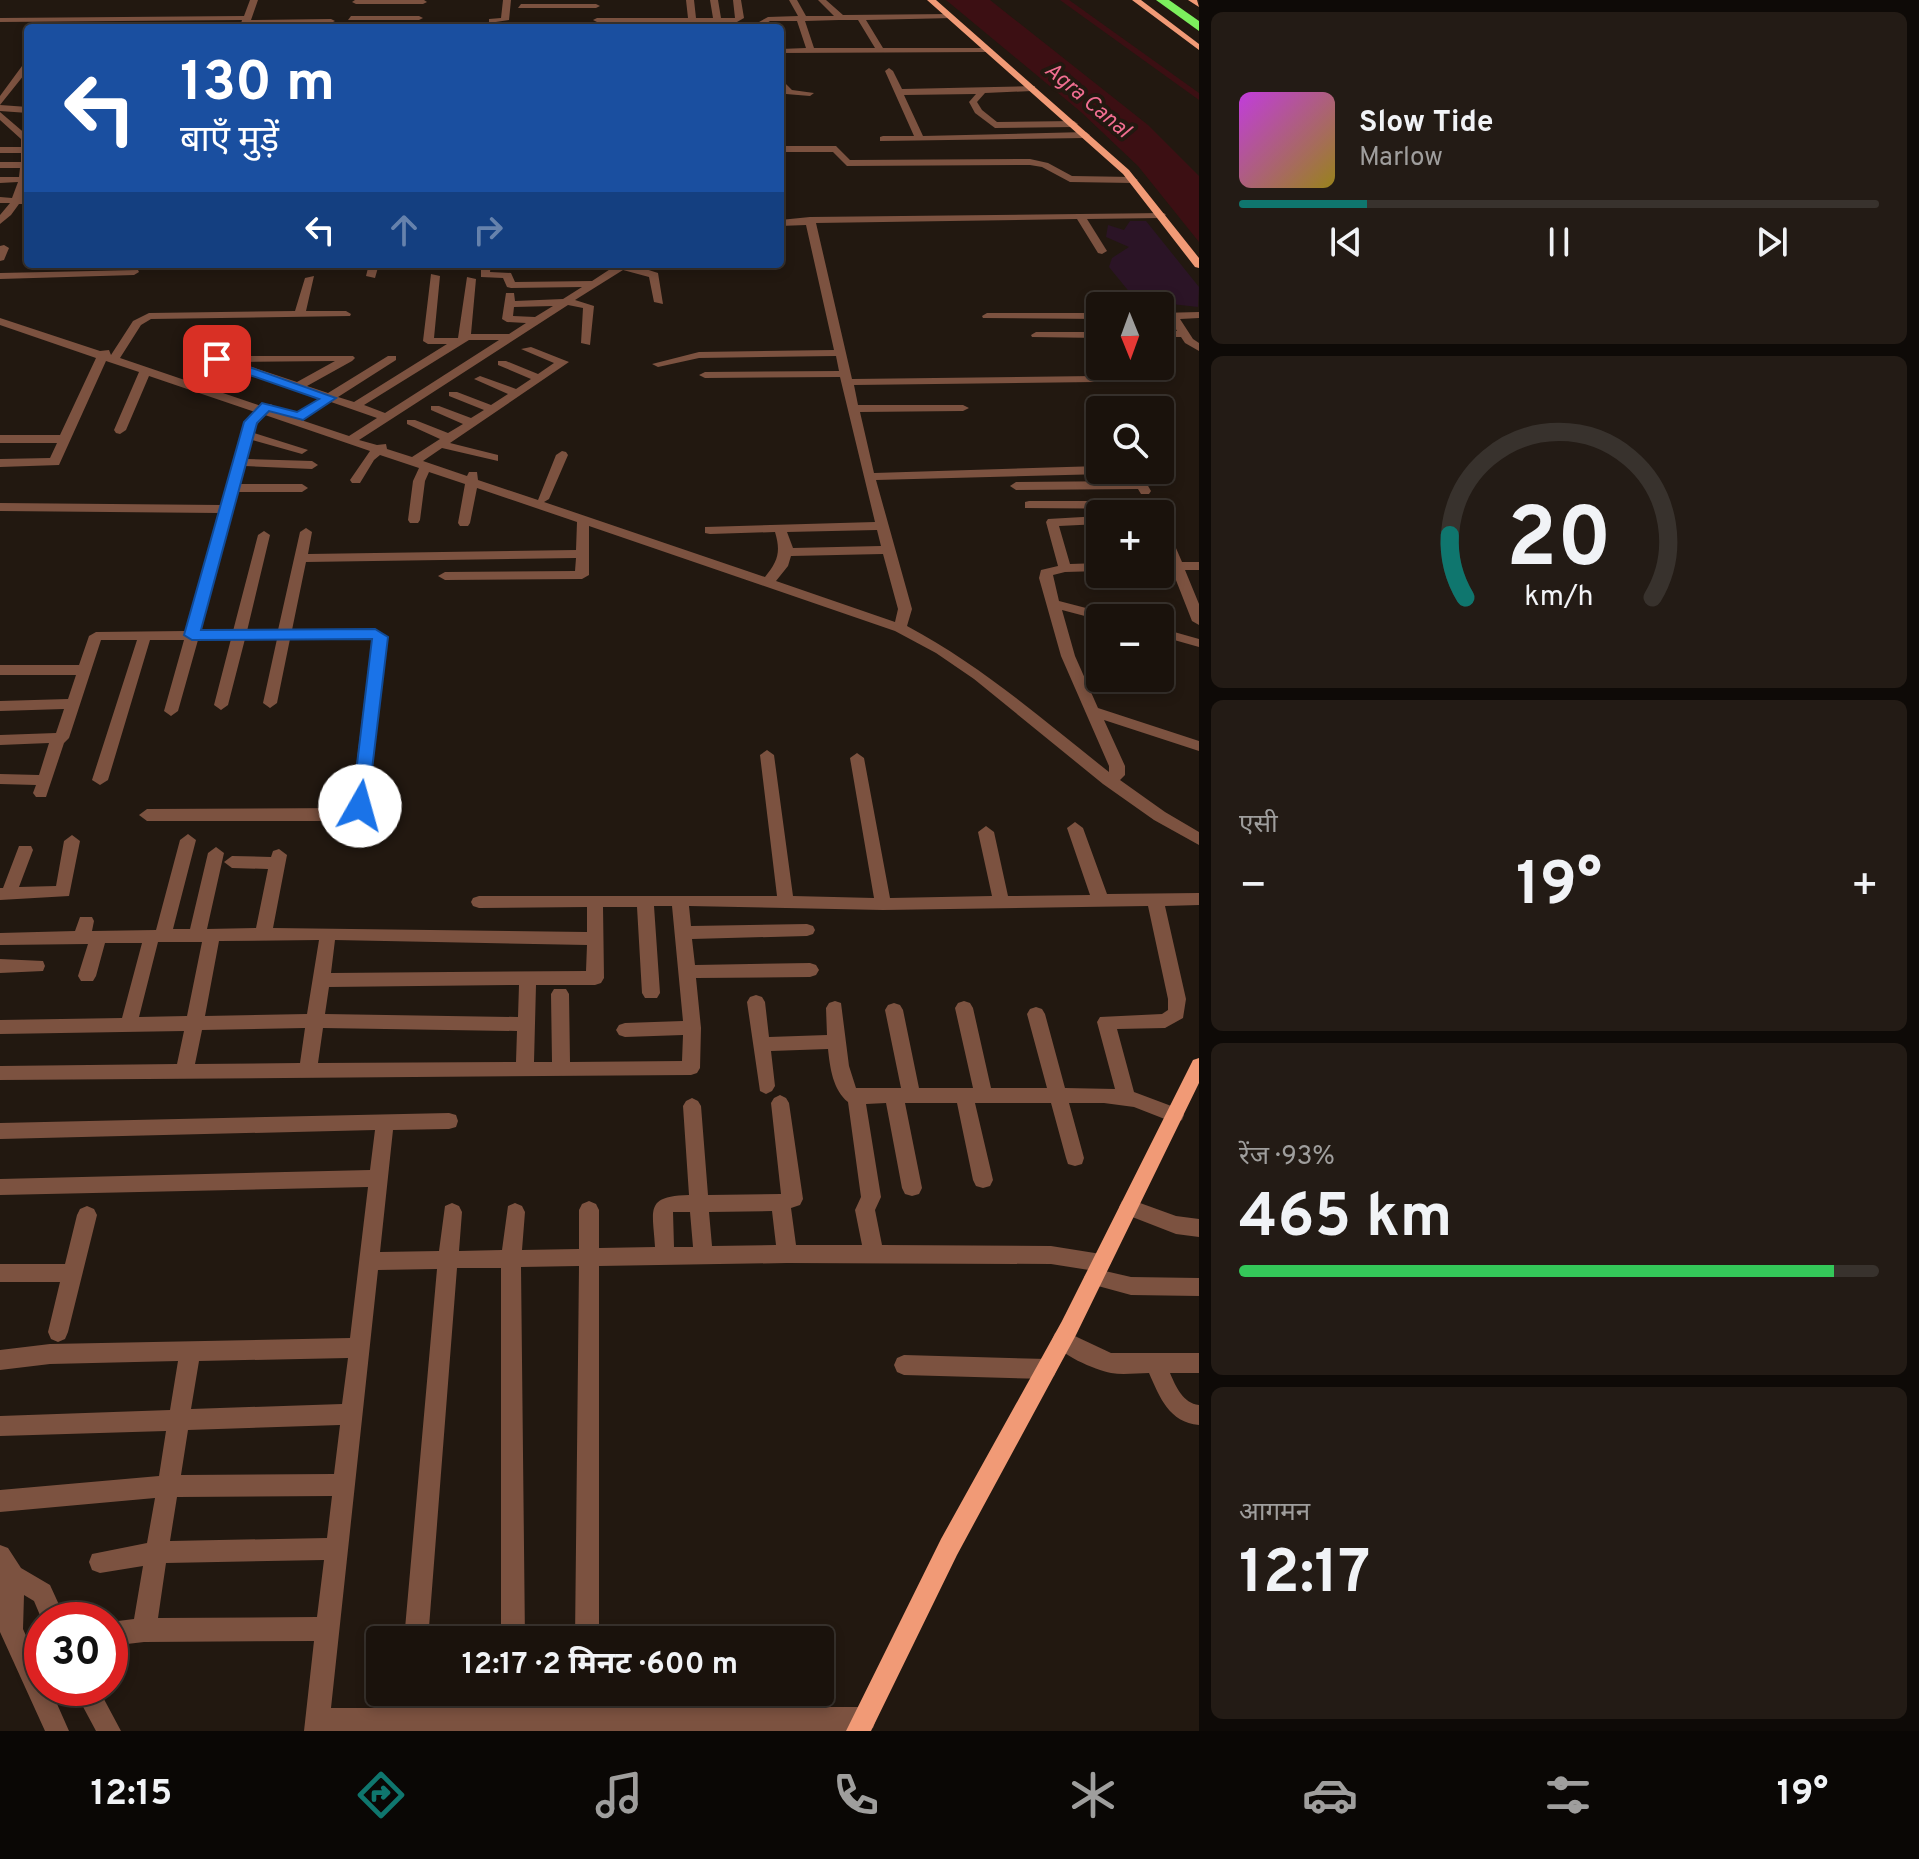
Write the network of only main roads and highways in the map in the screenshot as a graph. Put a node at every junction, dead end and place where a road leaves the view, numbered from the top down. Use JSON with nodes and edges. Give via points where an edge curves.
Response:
{"nodes":[{"id":1,"x":1162,"y":0,"type":"edge"},
{"id":2,"x":1175,"y":0,"type":"edge"},
{"id":3,"x":1199,"y":16,"type":"edge"},
{"id":4,"x":1199,"y":27,"type":"edge"}],
"edges":[{"from":1,"to":4,"type":"highway"},
{"from":2,"to":3,"type":"highway"}]}
